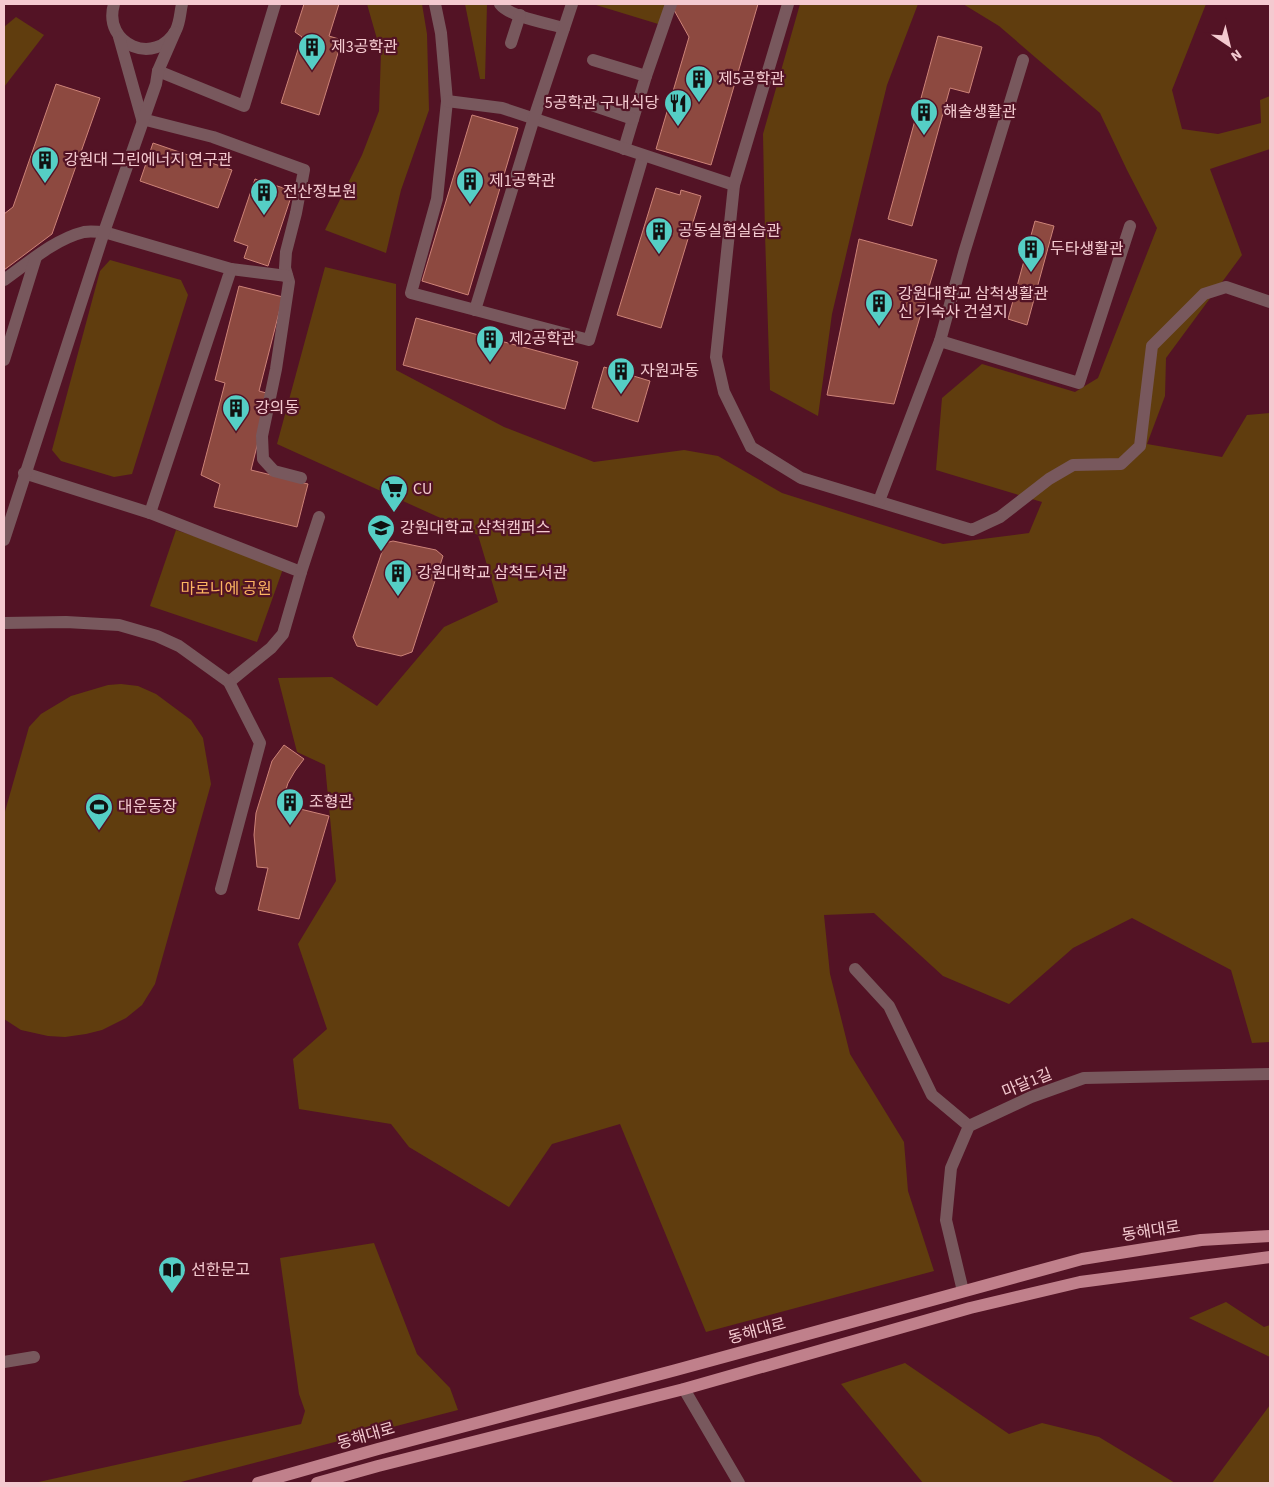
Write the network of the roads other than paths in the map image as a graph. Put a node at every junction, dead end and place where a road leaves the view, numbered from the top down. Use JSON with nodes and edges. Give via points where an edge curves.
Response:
{"nodes":[{"id":1,"x":178,"y":4,"type":"edge"},
{"id":2,"x":182,"y":4,"type":"edge"},
{"id":3,"x":275,"y":4,"type":"edge"},
{"id":4,"x":435,"y":4,"type":"edge"},
{"id":5,"x":500,"y":4,"type":"edge"},
{"id":6,"x":572,"y":4,"type":"edge"},
{"id":7,"x":672,"y":4,"type":"edge"},
{"id":8,"x":788,"y":4,"type":"edge"},
{"id":9,"x":111,"y":8,"type":"edge"},
{"id":10,"x":520,"y":15,"type":"junction"},
{"id":11,"x":177,"y":27,"type":"junction"},
{"id":12,"x":564,"y":28,"type":"junction"},
{"id":13,"x":120,"y":37,"type":"junction"},
{"id":14,"x":511,"y":43,"type":"dead end"},
{"id":15,"x":593,"y":60,"type":"dead end"},
{"id":16,"x":1023,"y":60,"type":"dead end"},
{"id":17,"x":158,"y":71,"type":"junction"},
{"id":18,"x":646,"y":76,"type":"junction"},
{"id":19,"x":446,"y":101,"type":"junction"},
{"id":20,"x":583,"y":102,"type":"dead end"},
{"id":21,"x":534,"y":118,"type":"junction"},
{"id":22,"x":142,"y":119,"type":"junction"},
{"id":23,"x":633,"y":119,"type":"junction"},
{"id":24,"x":624,"y":149,"type":"junction"},
{"id":25,"x":643,"y":156,"type":"junction"},
{"id":26,"x":734,"y":186,"type":"junction"},
{"id":27,"x":1130,"y":226,"type":"dead end"},
{"id":28,"x":104,"y":232,"type":"junction"},
{"id":29,"x":36,"y":257,"type":"junction"},
{"id":30,"x":231,"y":269,"type":"junction"},
{"id":31,"x":287,"y":276,"type":"junction"},
{"id":32,"x":4,"y":280,"type":"edge"},
{"id":33,"x":1270,"y":302,"type":"edge"},
{"id":34,"x":475,"y":310,"type":"junction"},
{"id":35,"x":940,"y":341,"type":"junction"},
{"id":36,"x":4,"y":360,"type":"edge"},
{"id":37,"x":24,"y":473,"type":"junction"},
{"id":38,"x":301,"y":478,"type":"dead end"},
{"id":39,"x":879,"y":501,"type":"junction"},
{"id":40,"x":150,"y":513,"type":"junction"},
{"id":41,"x":318,"y":517,"type":"dead end"},
{"id":42,"x":4,"y":540,"type":"edge"},
{"id":43,"x":301,"y":572,"type":"junction"},
{"id":44,"x":4,"y":623,"type":"edge"},
{"id":45,"x":229,"y":682,"type":"junction"},
{"id":46,"x":221,"y":889,"type":"dead end"},
{"id":47,"x":855,"y":969,"type":"dead end"},
{"id":48,"x":1270,"y":1074,"type":"edge"},
{"id":49,"x":969,"y":1126,"type":"junction"},
{"id":50,"x":1270,"y":1236,"type":"edge"},
{"id":51,"x":1270,"y":1257,"type":"edge"},
{"id":52,"x":963,"y":1291,"type":"junction"},
{"id":53,"x":34,"y":1357,"type":"dead end"},
{"id":54,"x":4,"y":1362,"type":"edge"},
{"id":55,"x":684,"y":1388,"type":"junction"},
{"id":56,"x":258,"y":1483,"type":"edge"},
{"id":57,"x":317,"y":1483,"type":"edge"},
{"id":58,"x":739,"y":1483,"type":"edge"}],
"edges":[{"from":1,"to":11,"type":"street"},
{"from":2,"to":11,"type":"street"},
{"from":3,"to":17,"type":"street","via":[[244,106]]},
{"from":4,"to":19,"type":"street","via":[[441,33]]},
{"from":5,"to":10,"type":"street"},
{"from":6,"to":12,"type":"street"},
{"from":7,"to":18,"type":"street"},
{"from":8,"to":26,"type":"street"},
{"from":9,"to":13,"type":"street","via":[[114,27]]},
{"from":10,"to":12,"type":"street"},
{"from":10,"to":14,"type":"street"},
{"from":11,"to":13,"type":"street","via":[[166,42],[155,48],[129,45]]},
{"from":11,"to":17,"type":"street"},
{"from":12,"to":21,"type":"street"},
{"from":13,"to":22,"type":"street"},
{"from":15,"to":18,"type":"street"},
{"from":16,"to":35,"type":"street"},
{"from":17,"to":22,"type":"street"},
{"from":18,"to":23,"type":"street"},
{"from":19,"to":21,"type":"street","via":[[502,108]]},
{"from":19,"to":34,"type":"street","via":[[437,198],[410,293]]},
{"from":20,"to":23,"type":"street"},
{"from":21,"to":24,"type":"street"},
{"from":21,"to":34,"type":"street"},
{"from":22,"to":28,"type":"street"},
{"from":22,"to":31,"type":"street","via":[[213,137],[304,170],[286,252]]},
{"from":23,"to":24,"type":"street"},
{"from":24,"to":25,"type":"street"},
{"from":25,"to":26,"type":"street"},
{"from":25,"to":34,"type":"street","via":[[590,340]]},
{"from":26,"to":39,"type":"street","via":[[716,357],[724,392],[751,447],[801,478]]},
{"from":27,"to":35,"type":"street","via":[[1080,383]]},
{"from":28,"to":29,"type":"street","via":[[85,232],[65,239]]},
{"from":28,"to":30,"type":"street"},
{"from":28,"to":37,"type":"street"},
{"from":29,"to":32,"type":"street"},
{"from":29,"to":36,"type":"street"},
{"from":30,"to":31,"type":"street"},
{"from":30,"to":40,"type":"street"},
{"from":31,"to":38,"type":"street","via":[[289,282],[280,341],[262,436],[263,459],[274,471]]},
{"from":33,"to":39,"type":"street","via":[[1226,287],[1204,294],[1152,346],[1140,446],[1121,464],[1074,465],[1049,479],[1000,517],[972,530]]},
{"from":35,"to":39,"type":"street"},
{"from":37,"to":40,"type":"street"},
{"from":37,"to":42,"type":"street"},
{"from":40,"to":43,"type":"street"},
{"from":41,"to":43,"type":"street"},
{"from":43,"to":45,"type":"street","via":[[283,634]]},
{"from":44,"to":45,"type":"street","via":[[119,625],[179,646]]},
{"from":45,"to":46,"type":"street","via":[[260,743]]},
{"from":47,"to":49,"type":"street","via":[[889,1006],[932,1095]]},
{"from":48,"to":49,"type":"street","name":"마달1길","via":[[1084,1078],[1031,1097]]},
{"from":49,"to":52,"type":"street","via":[[950,1168],[946,1220]]},
{"from":50,"to":52,"type":"main road","name":"동해대로","via":[[1201,1240],[1082,1259]]},
{"from":51,"to":55,"type":"main road","name":"동해대로","via":[[1080,1282],[970,1308]]},
{"from":52,"to":56,"type":"main road","name":"동해대로"},
{"from":53,"to":54,"type":"street"},
{"from":55,"to":57,"type":"main road","name":"동해대로"},
{"from":55,"to":58,"type":"street"}]}
